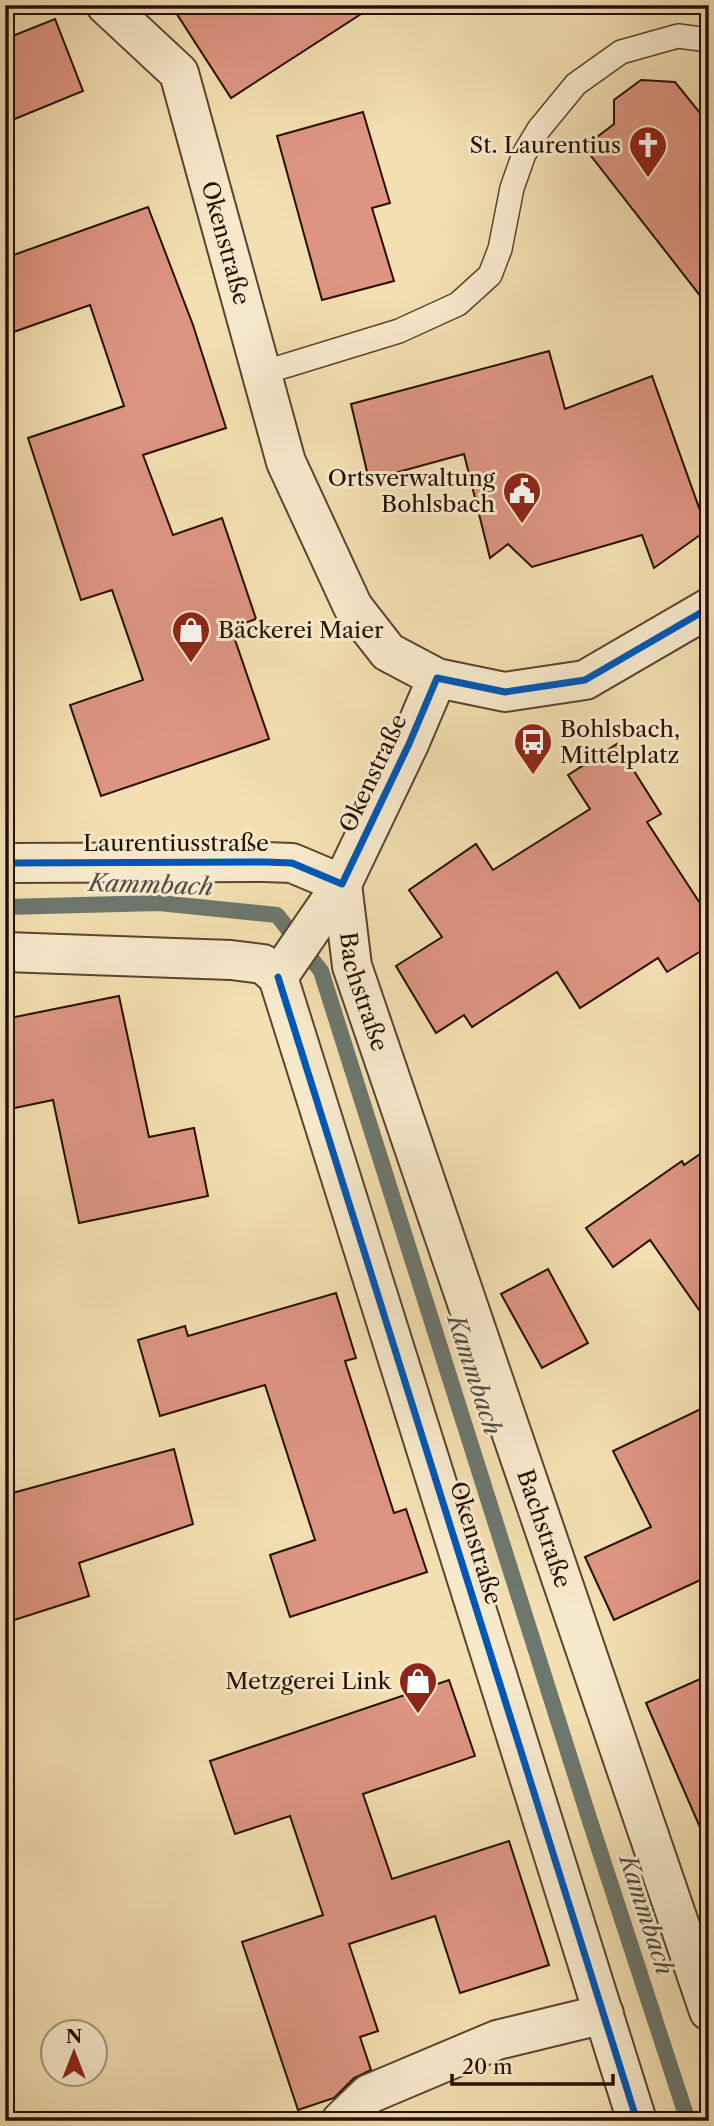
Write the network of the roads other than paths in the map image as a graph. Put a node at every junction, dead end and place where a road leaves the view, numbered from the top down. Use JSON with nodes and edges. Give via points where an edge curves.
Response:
{"nodes":[{"id":1,"x":106,"y":5,"type":"edge"},
{"id":2,"x":709,"y":40,"type":"edge"},
{"id":3,"x":262,"y":373,"type":"junction"},
{"id":4,"x":709,"y":608,"type":"edge"},
{"id":5,"x":438,"y":678,"type":"junction"},
{"id":6,"x":5,"y":863,"type":"edge"},
{"id":7,"x":333,"y":899,"type":"junction"},
{"id":8,"x":5,"y":952,"type":"edge"},
{"id":9,"x":278,"y":977,"type":"junction"},
{"id":10,"x":709,"y":2011,"type":"edge"},
{"id":11,"x":604,"y":2014,"type":"junction"},
{"id":12,"x":341,"y":2121,"type":"edge"},
{"id":13,"x":637,"y":2121,"type":"edge"}],
"edges":[{"from":1,"to":3,"type":"street","name":"Okenstraße","via":[[178,74]]},
{"from":2,"to":3,"type":"lane","via":[[678,36],[621,52],[576,84],[538,129],[524,154],[490,275],[458,304],[399,331]]},
{"from":3,"to":5,"type":"street","name":"Okenstraße","via":[[286,462],[353,607],[388,652]]},
{"from":4,"to":5,"type":"street","via":[[584,680],[505,692]]},
{"from":5,"to":7,"type":"street","name":"Okenstraße"},
{"from":6,"to":7,"type":"street","name":"Laurentiusstraße","via":[[292,863]]},
{"from":7,"to":9,"type":"street","name":"Okenstraße"},
{"from":7,"to":10,"type":"street","name":"Bachstraße"},
{"from":8,"to":9,"type":"street","via":[[230,960],[263,964]]},
{"from":9,"to":11,"type":"street","name":"Okenstraße"},
{"from":11,"to":12,"type":"street","via":[[497,2040],[369,2094]]},
{"from":11,"to":13,"type":"street","name":"Okenstraße"}]}
